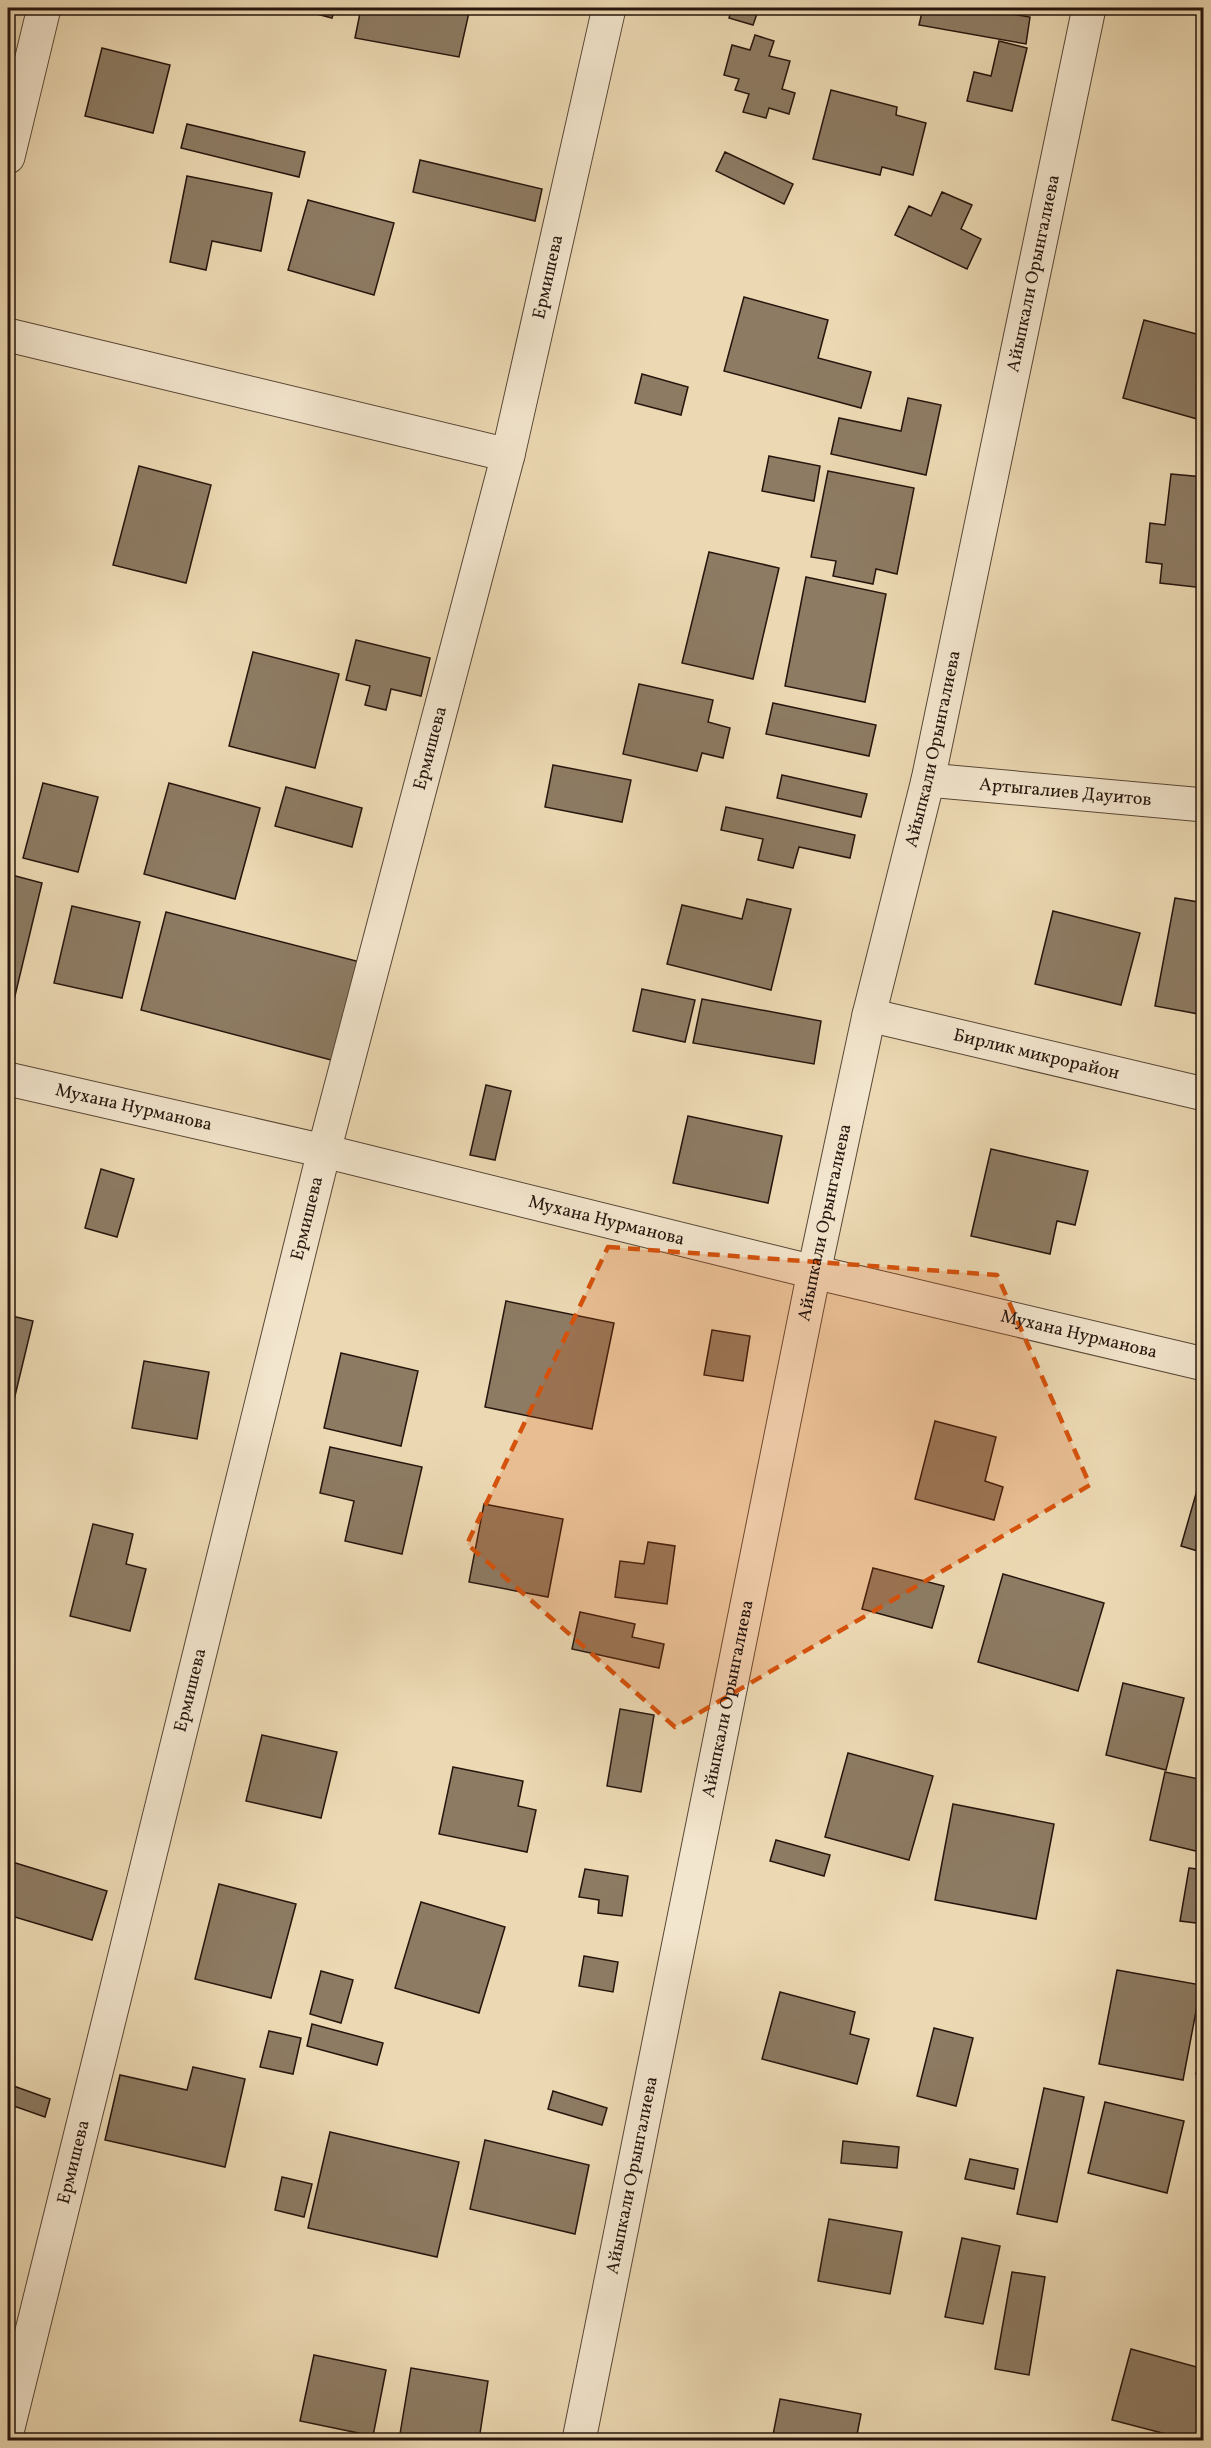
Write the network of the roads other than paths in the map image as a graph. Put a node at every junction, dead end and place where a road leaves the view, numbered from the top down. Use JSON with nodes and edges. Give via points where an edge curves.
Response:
{"nodes":[{"id":1,"x":44,"y":8,"type":"edge"},
{"id":2,"x":609,"y":8,"type":"edge"},
{"id":3,"x":1089,"y":8,"type":"edge"},
{"id":4,"x":8,"y":157,"type":"edge"},
{"id":5,"x":8,"y":335,"type":"edge"},
{"id":6,"x":508,"y":455,"type":"junction"},
{"id":7,"x":928,"y":780,"type":"junction"},
{"id":8,"x":1203,"y":805,"type":"edge"},
{"id":9,"x":869,"y":1015,"type":"junction"},
{"id":10,"x":8,"y":1079,"type":"edge"},
{"id":11,"x":1203,"y":1094,"type":"edge"},
{"id":12,"x":324,"y":1150,"type":"junction"},
{"id":13,"x":814,"y":1272,"type":"junction"},
{"id":14,"x":1203,"y":1364,"type":"edge"},
{"id":15,"x":9,"y":2415,"type":"edge"},
{"id":16,"x":579,"y":2440,"type":"edge"}],
"edges":[{"from":1,"to":4,"type":"street"},
{"from":2,"to":6,"type":"street","name":"Ермишева"},
{"from":3,"to":7,"type":"street","name":"Айыпкали Орынгалиева"},
{"from":5,"to":6,"type":"street"},
{"from":6,"to":12,"type":"street","name":"Ермишева"},
{"from":7,"to":8,"type":"street","name":"Артыгалиев Дауитов"},
{"from":7,"to":9,"type":"street","name":"Айыпкали Орынгалиева"},
{"from":9,"to":11,"type":"street","name":"Бирлик микрорайон"},
{"from":9,"to":13,"type":"street","name":"Айыпкали Орынгалиева"},
{"from":10,"to":12,"type":"street","name":"Мухана Нурманова"},
{"from":12,"to":13,"type":"street","name":"Мухана Нурманова"},
{"from":12,"to":15,"type":"street","name":"Ермишева"},
{"from":13,"to":14,"type":"street","name":"Мухана Нурманова"},
{"from":13,"to":16,"type":"street","name":"Айыпкали Орынгалиева"}]}
